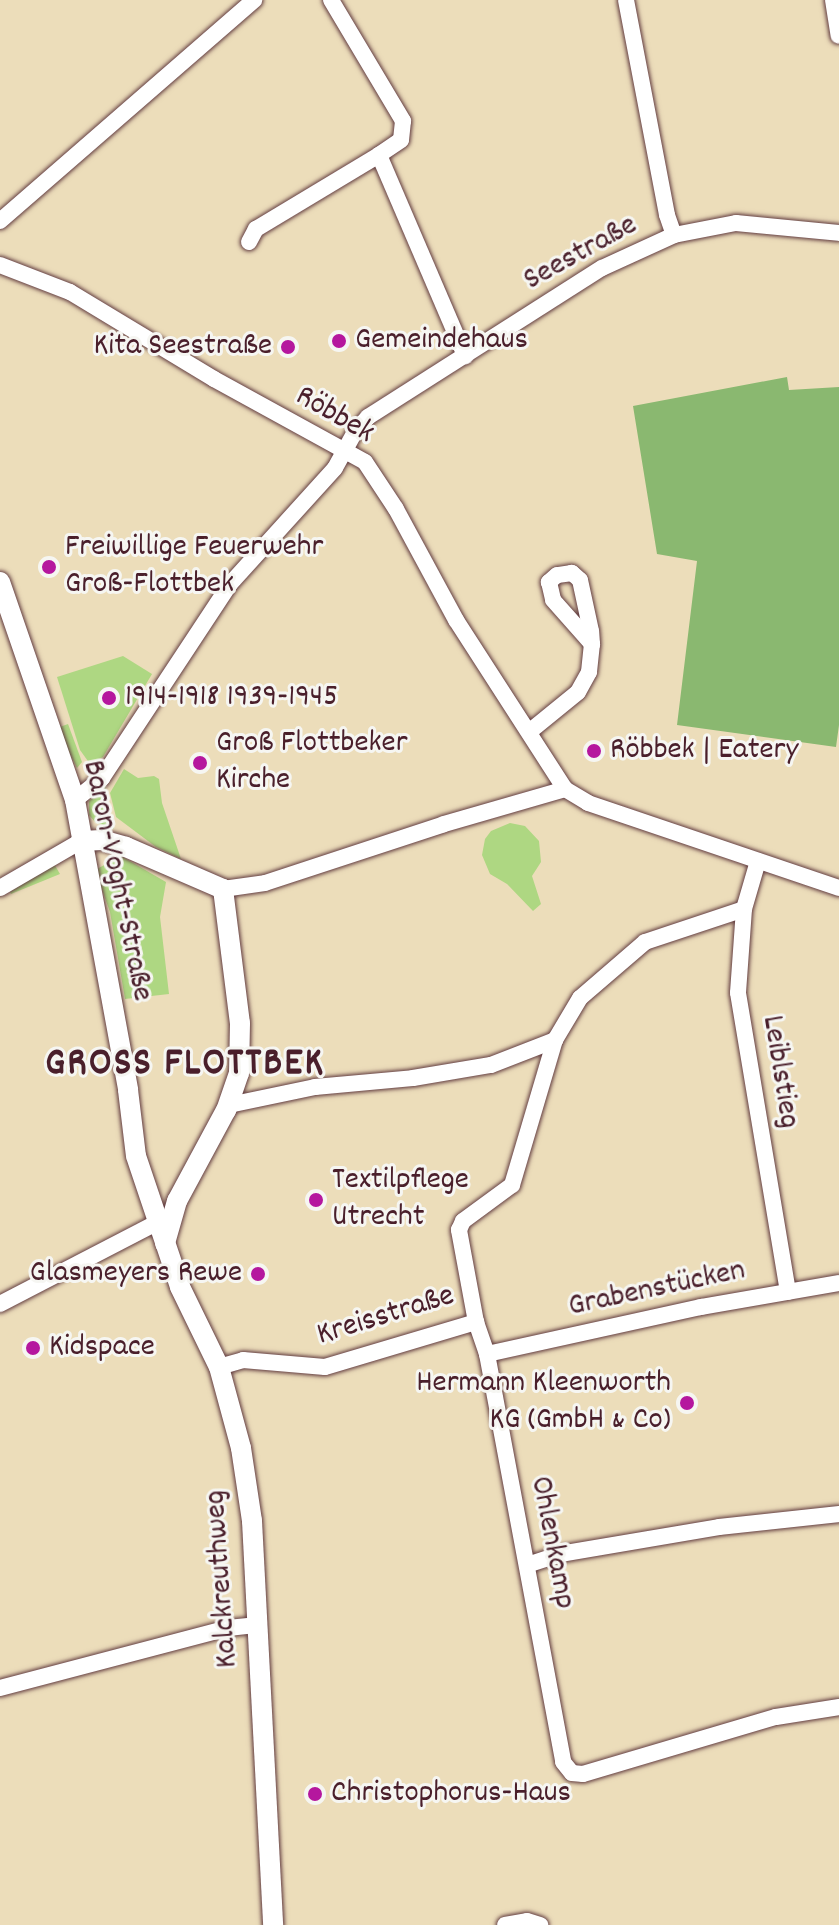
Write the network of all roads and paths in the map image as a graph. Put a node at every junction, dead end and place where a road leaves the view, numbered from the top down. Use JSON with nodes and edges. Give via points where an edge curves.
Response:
{"nodes":[{"id":1,"x":254,"y":0,"type":"edge"},
{"id":2,"x":331,"y":0,"type":"edge"},
{"id":3,"x":626,"y":0,"type":"edge"},
{"id":4,"x":833,"y":0,"type":"edge"},
{"id":5,"x":839,"y":36,"type":"edge"},
{"id":6,"x":379,"y":155,"type":"junction"},
{"id":7,"x":0,"y":221,"type":"edge"},
{"id":8,"x":839,"y":233,"type":"edge"},
{"id":9,"x":674,"y":235,"type":"junction"},
{"id":10,"x":249,"y":242,"type":"dead end"},
{"id":11,"x":0,"y":265,"type":"edge"},
{"id":12,"x":465,"y":356,"type":"junction"},
{"id":13,"x":345,"y":450,"type":"junction"},
{"id":14,"x":0,"y":582,"type":"edge"},
{"id":15,"x":592,"y":644,"type":"dead end"},
{"id":16,"x":529,"y":732,"type":"junction"},
{"id":17,"x":565,"y":789,"type":"junction"},
{"id":18,"x":75,"y":800,"type":"junction"},
{"id":19,"x":81,"y":841,"type":"junction"},
{"id":20,"x":758,"y":861,"type":"junction"},
{"id":21,"x":0,"y":888,"type":"edge"},
{"id":22,"x":839,"y":888,"type":"edge"},
{"id":23,"x":223,"y":889,"type":"junction"},
{"id":24,"x":744,"y":909,"type":"junction"},
{"id":25,"x":555,"y":1040,"type":"junction"},
{"id":26,"x":229,"y":1105,"type":"junction"},
{"id":27,"x":144,"y":1181,"type":"junction"},
{"id":28,"x":184,"y":1186,"type":"junction"},
{"id":29,"x":158,"y":1222,"type":"junction"},
{"id":30,"x":165,"y":1243,"type":"junction"},
{"id":31,"x":839,"y":1283,"type":"edge"},
{"id":32,"x":788,"y":1292,"type":"junction"},
{"id":33,"x":0,"y":1304,"type":"edge"},
{"id":34,"x":476,"y":1322,"type":"junction"},
{"id":35,"x":487,"y":1354,"type":"junction"},
{"id":36,"x":219,"y":1367,"type":"junction"},
{"id":37,"x":839,"y":1514,"type":"edge"},
{"id":38,"x":527,"y":1565,"type":"junction"},
{"id":39,"x":258,"y":1625,"type":"junction"},
{"id":40,"x":0,"y":1688,"type":"edge"},
{"id":41,"x":839,"y":1707,"type":"edge"},
{"id":42,"x":273,"y":1925,"type":"edge"},
{"id":43,"x":505,"y":1925,"type":"edge"},
{"id":44,"x":540,"y":1925,"type":"edge"}],
"edges":[{"from":1,"to":7,"type":"street"},
{"from":2,"to":6,"type":"street","via":[[403,121],[401,140]]},
{"from":3,"to":9,"type":"street"},
{"from":4,"to":5,"type":"street"},
{"from":6,"to":10,"type":"street","via":[[256,229]]},
{"from":6,"to":12,"type":"street"},
{"from":8,"to":9,"type":"street","name":"Seestraße","via":[[736,223]]},
{"from":9,"to":12,"type":"street","name":"Seestraße","via":[[602,268]]},
{"from":11,"to":13,"type":"street","name":"Röbbek","via":[[70,292]]},
{"from":12,"to":13,"type":"street","name":"Seestraße","via":[[368,417]]},
{"from":13,"to":16,"type":"street","name":"Röbbek","via":[[365,462],[396,509],[456,620]]},
{"from":13,"to":18,"type":"street","name":"Seestraße","via":[[335,468],[230,584],[102,778]]},
{"from":14,"to":18,"type":"street","name":"Baron-Voght-Straße"},
{"from":15,"to":16,"type":"street","via":[[583,687]]},
{"from":16,"to":17,"type":"street","name":"Röbbek"},
{"from":17,"to":20,"type":"street","via":[[588,803]]},
{"from":17,"to":23,"type":"street","via":[[255,885]]},
{"from":18,"to":19,"type":"street","name":"Baron-Voght-Straße"},
{"from":19,"to":21,"type":"street"},
{"from":19,"to":23,"type":"street","via":[[116,843]]},
{"from":19,"to":27,"type":"street","name":"Baron-Voght-Straße"},
{"from":20,"to":22,"type":"street"},
{"from":20,"to":24,"type":"street","name":"Leiblstieg"},
{"from":23,"to":26,"type":"street","via":[[240,1023],[239,1073]]},
{"from":24,"to":25,"type":"street","via":[[645,942],[580,998]]},
{"from":24,"to":32,"type":"street","name":"Leiblstieg","via":[[738,993]]},
{"from":25,"to":26,"type":"street","via":[[491,1065],[315,1087]]},
{"from":25,"to":34,"type":"street","name":"Kreisstraße","via":[[512,1185],[460,1226]]},
{"from":26,"to":28,"type":"street"},
{"from":27,"to":28,"type":"street","via":[[168,1189]]},
{"from":27,"to":29,"type":"street","name":"Baron-Voght-Straße"},
{"from":28,"to":30,"type":"street"},
{"from":29,"to":30,"type":"street","name":"Baron-Voght-Straße"},
{"from":29,"to":33,"type":"street"},
{"from":30,"to":36,"type":"street","name":"Kalckreuthweg"},
{"from":31,"to":32,"type":"street","name":"Grabenstücken"},
{"from":32,"to":35,"type":"street","name":"Grabenstücken"},
{"from":34,"to":35,"type":"street","name":"Ohlenkamp"},
{"from":34,"to":36,"type":"street","name":"Kreisstraße","via":[[325,1367],[243,1360]]},
{"from":35,"to":38,"type":"street","name":"Ohlenkamp"},
{"from":36,"to":39,"type":"street","name":"Kalckreuthweg","via":[[248,1488]]},
{"from":37,"to":38,"type":"street","via":[[719,1527],[560,1554]]},
{"from":38,"to":41,"type":"street","name":"Ohlenkamp","via":[[563,1762],[572,1773],[776,1717]]},
{"from":39,"to":40,"type":"street","via":[[228,1628]]},
{"from":39,"to":42,"type":"street","name":"Kalckreuthweg"},
{"from":43,"to":44,"type":"street"}]}
